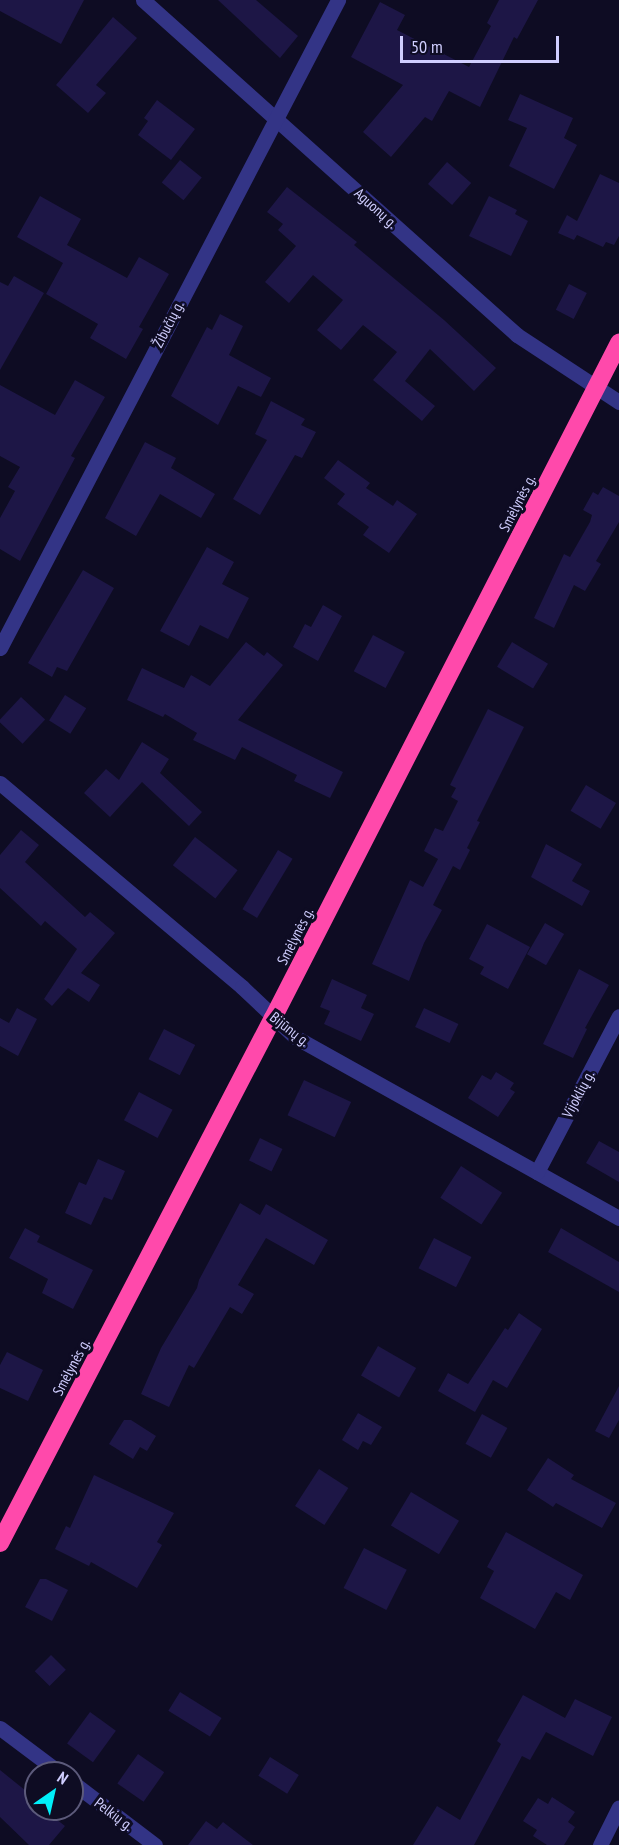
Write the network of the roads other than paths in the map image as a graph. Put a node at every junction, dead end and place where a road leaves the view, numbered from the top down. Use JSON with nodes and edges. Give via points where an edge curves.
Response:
{"nodes":[{"id":1,"x":143,"y":0,"type":"edge"},
{"id":2,"x":338,"y":0,"type":"edge"},
{"id":3,"x":276,"y":117,"type":"junction"},
{"id":4,"x":619,"y":343,"type":"edge"},
{"id":5,"x":595,"y":388,"type":"junction"},
{"id":6,"x":619,"y":402,"type":"edge"},
{"id":7,"x":0,"y":648,"type":"edge"},
{"id":8,"x":0,"y":783,"type":"edge"},
{"id":9,"x":619,"y":1016,"type":"edge"},
{"id":10,"x":273,"y":1018,"type":"junction"},
{"id":11,"x":537,"y":1172,"type":"junction"},
{"id":12,"x":619,"y":1218,"type":"edge"},
{"id":13,"x":0,"y":1543,"type":"edge"},
{"id":14,"x":0,"y":1728,"type":"edge"},
{"id":15,"x":44,"y":1761,"type":"edge"},
{"id":16,"x":84,"y":1791,"type":"edge"},
{"id":17,"x":619,"y":1807,"type":"edge"},
{"id":18,"x":155,"y":1845,"type":"edge"},
{"id":19,"x":600,"y":1845,"type":"edge"}],
"edges":[{"from":1,"to":3,"type":"street","name":"Aguonų g."},
{"from":2,"to":3,"type":"street","name":"Žibučių g."},
{"from":3,"to":5,"type":"street","name":"Aguonų g.","via":[[517,335]]},
{"from":3,"to":7,"type":"street","name":"Žibučių g."},
{"from":4,"to":5,"type":"highway","name":"Smėlynės g."},
{"from":5,"to":6,"type":"street","name":"Aguonų g."},
{"from":5,"to":10,"type":"highway","name":"Smėlynės g."},
{"from":8,"to":10,"type":"street","name":"Bijūnų g.","via":[[242,987]]},
{"from":9,"to":11,"type":"street","name":"Vijoklių g."},
{"from":10,"to":11,"type":"street","name":"Bijūnų g.","via":[[295,1037]]},
{"from":10,"to":13,"type":"highway","name":"Smėlynės g."},
{"from":11,"to":12,"type":"street","name":"Bijūnų g."},
{"from":14,"to":15,"type":"street"},
{"from":16,"to":18,"type":"street","name":"Pelkių g."},
{"from":17,"to":19,"type":"street"}]}
